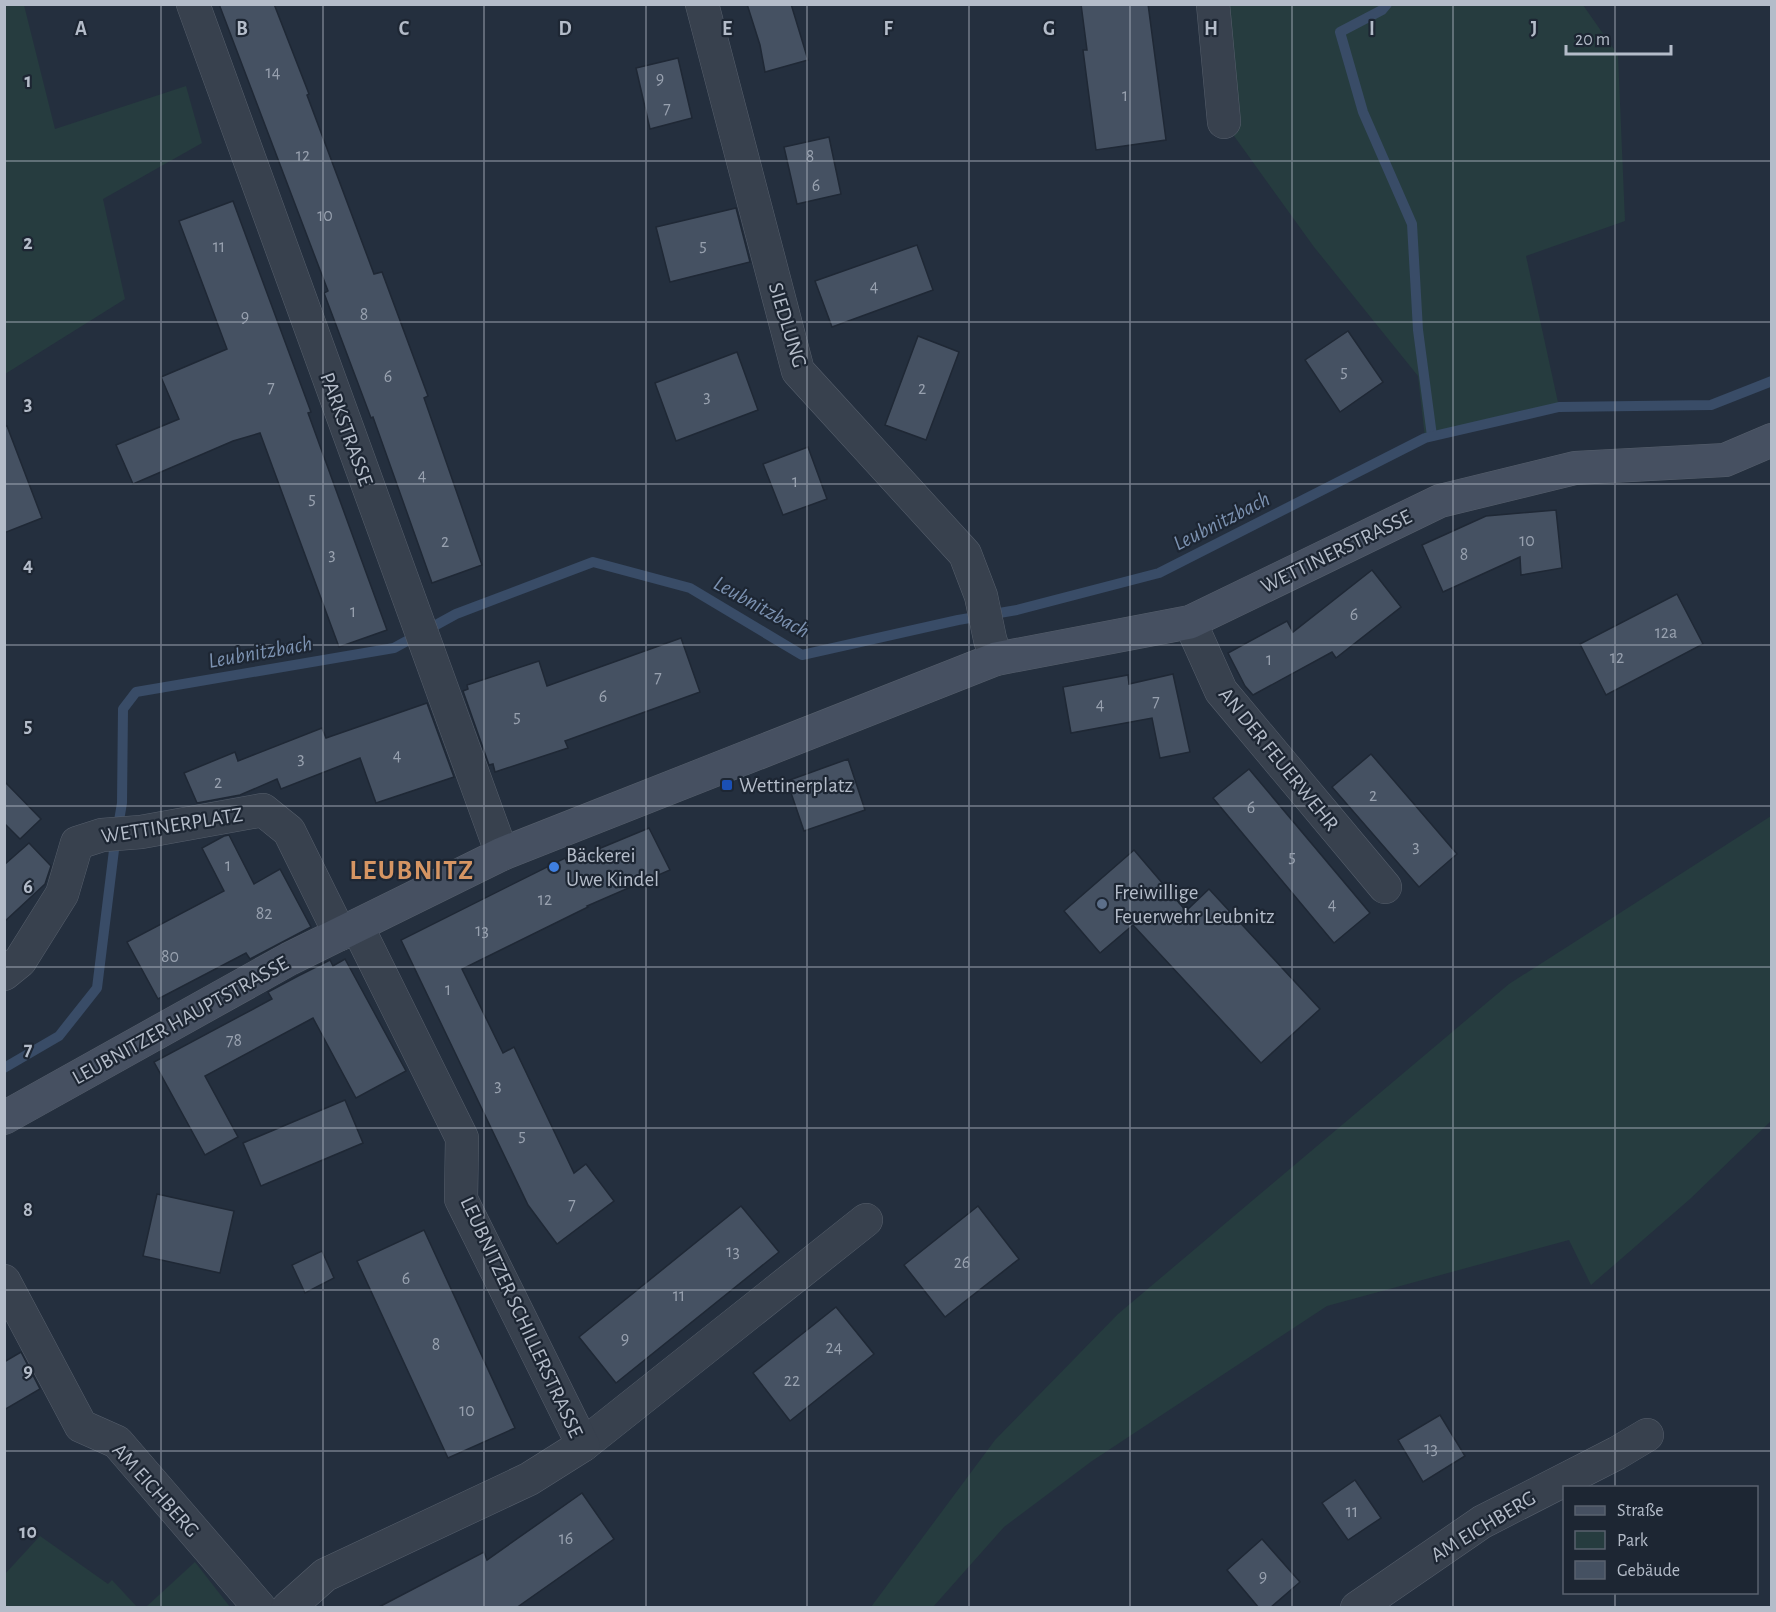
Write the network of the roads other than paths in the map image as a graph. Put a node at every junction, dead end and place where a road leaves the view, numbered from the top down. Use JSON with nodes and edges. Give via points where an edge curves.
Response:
{"nodes":[{"id":1,"x":193,"y":4,"type":"edge"},
{"id":2,"x":702,"y":4,"type":"edge"},
{"id":3,"x":1213,"y":4,"type":"edge"},
{"id":4,"x":1224,"y":122,"type":"dead end"},
{"id":5,"x":1772,"y":440,"type":"edge"},
{"id":6,"x":1190,"y":622,"type":"junction"},
{"id":7,"x":993,"y":649,"type":"junction"},
{"id":8,"x":502,"y":854,"type":"junction"},
{"id":9,"x":1385,"y":887,"type":"dead end"},
{"id":10,"x":348,"y":930,"type":"junction"},
{"id":11,"x":4,"y":974,"type":"edge"},
{"id":12,"x":4,"y":1118,"type":"edge"},
{"id":13,"x":866,"y":1220,"type":"dead end"},
{"id":14,"x":4,"y":1281,"type":"edge"},
{"id":15,"x":1647,"y":1436,"type":"dead end"},
{"id":16,"x":583,"y":1445,"type":"junction"},
{"id":17,"x":260,"y":1608,"type":"edge"},
{"id":18,"x":288,"y":1608,"type":"edge"},
{"id":19,"x":1357,"y":1608,"type":"edge"}],
"edges":[{"from":1,"to":8,"type":"street","name":"PARKSTRASSE"},
{"from":2,"to":7,"type":"street","name":"SIEDLUNG","via":[[798,370],[964,554],[981,596]]},
{"from":3,"to":4,"type":"street"},
{"from":5,"to":6,"type":"street","name":"WETTINERSTRASSE","via":[[1725,460],[1575,468],[1440,501]]},
{"from":6,"to":7,"type":"street","name":"WETTINERSTRASSE"},
{"from":6,"to":9,"type":"street","name":"AN DER FEUERWEHR","via":[[1221,691]]},
{"from":7,"to":8,"type":"street","name":"WETTINERSTRASSE","via":[[908,694]]},
{"from":8,"to":10,"type":"street"},
{"from":10,"to":11,"type":"street","name":"WETTINERPLATZ","via":[[289,831],[263,810],[90,839],[62,894],[20,961]]},
{"from":10,"to":12,"type":"street","name":"LEUBNITZER HAUPTSTRASSE"},
{"from":10,"to":16,"type":"street","name":"LEUBNITZER SCHILLERSTRASSE","via":[[462,1138],[461,1199]]},
{"from":13,"to":16,"type":"street","name":"LEUBNITZER SCHILLERSTRASSE"},
{"from":14,"to":17,"type":"street","name":"AM EICHBERG","via":[[81,1426],[117,1442]]},
{"from":15,"to":19,"type":"street","name":"AM EICHBERG","via":[[1482,1522]]},
{"from":16,"to":18,"type":"street","name":"LEUBNITZER SCHILLERSTRASSE","via":[[529,1479],[325,1575]]}]}
